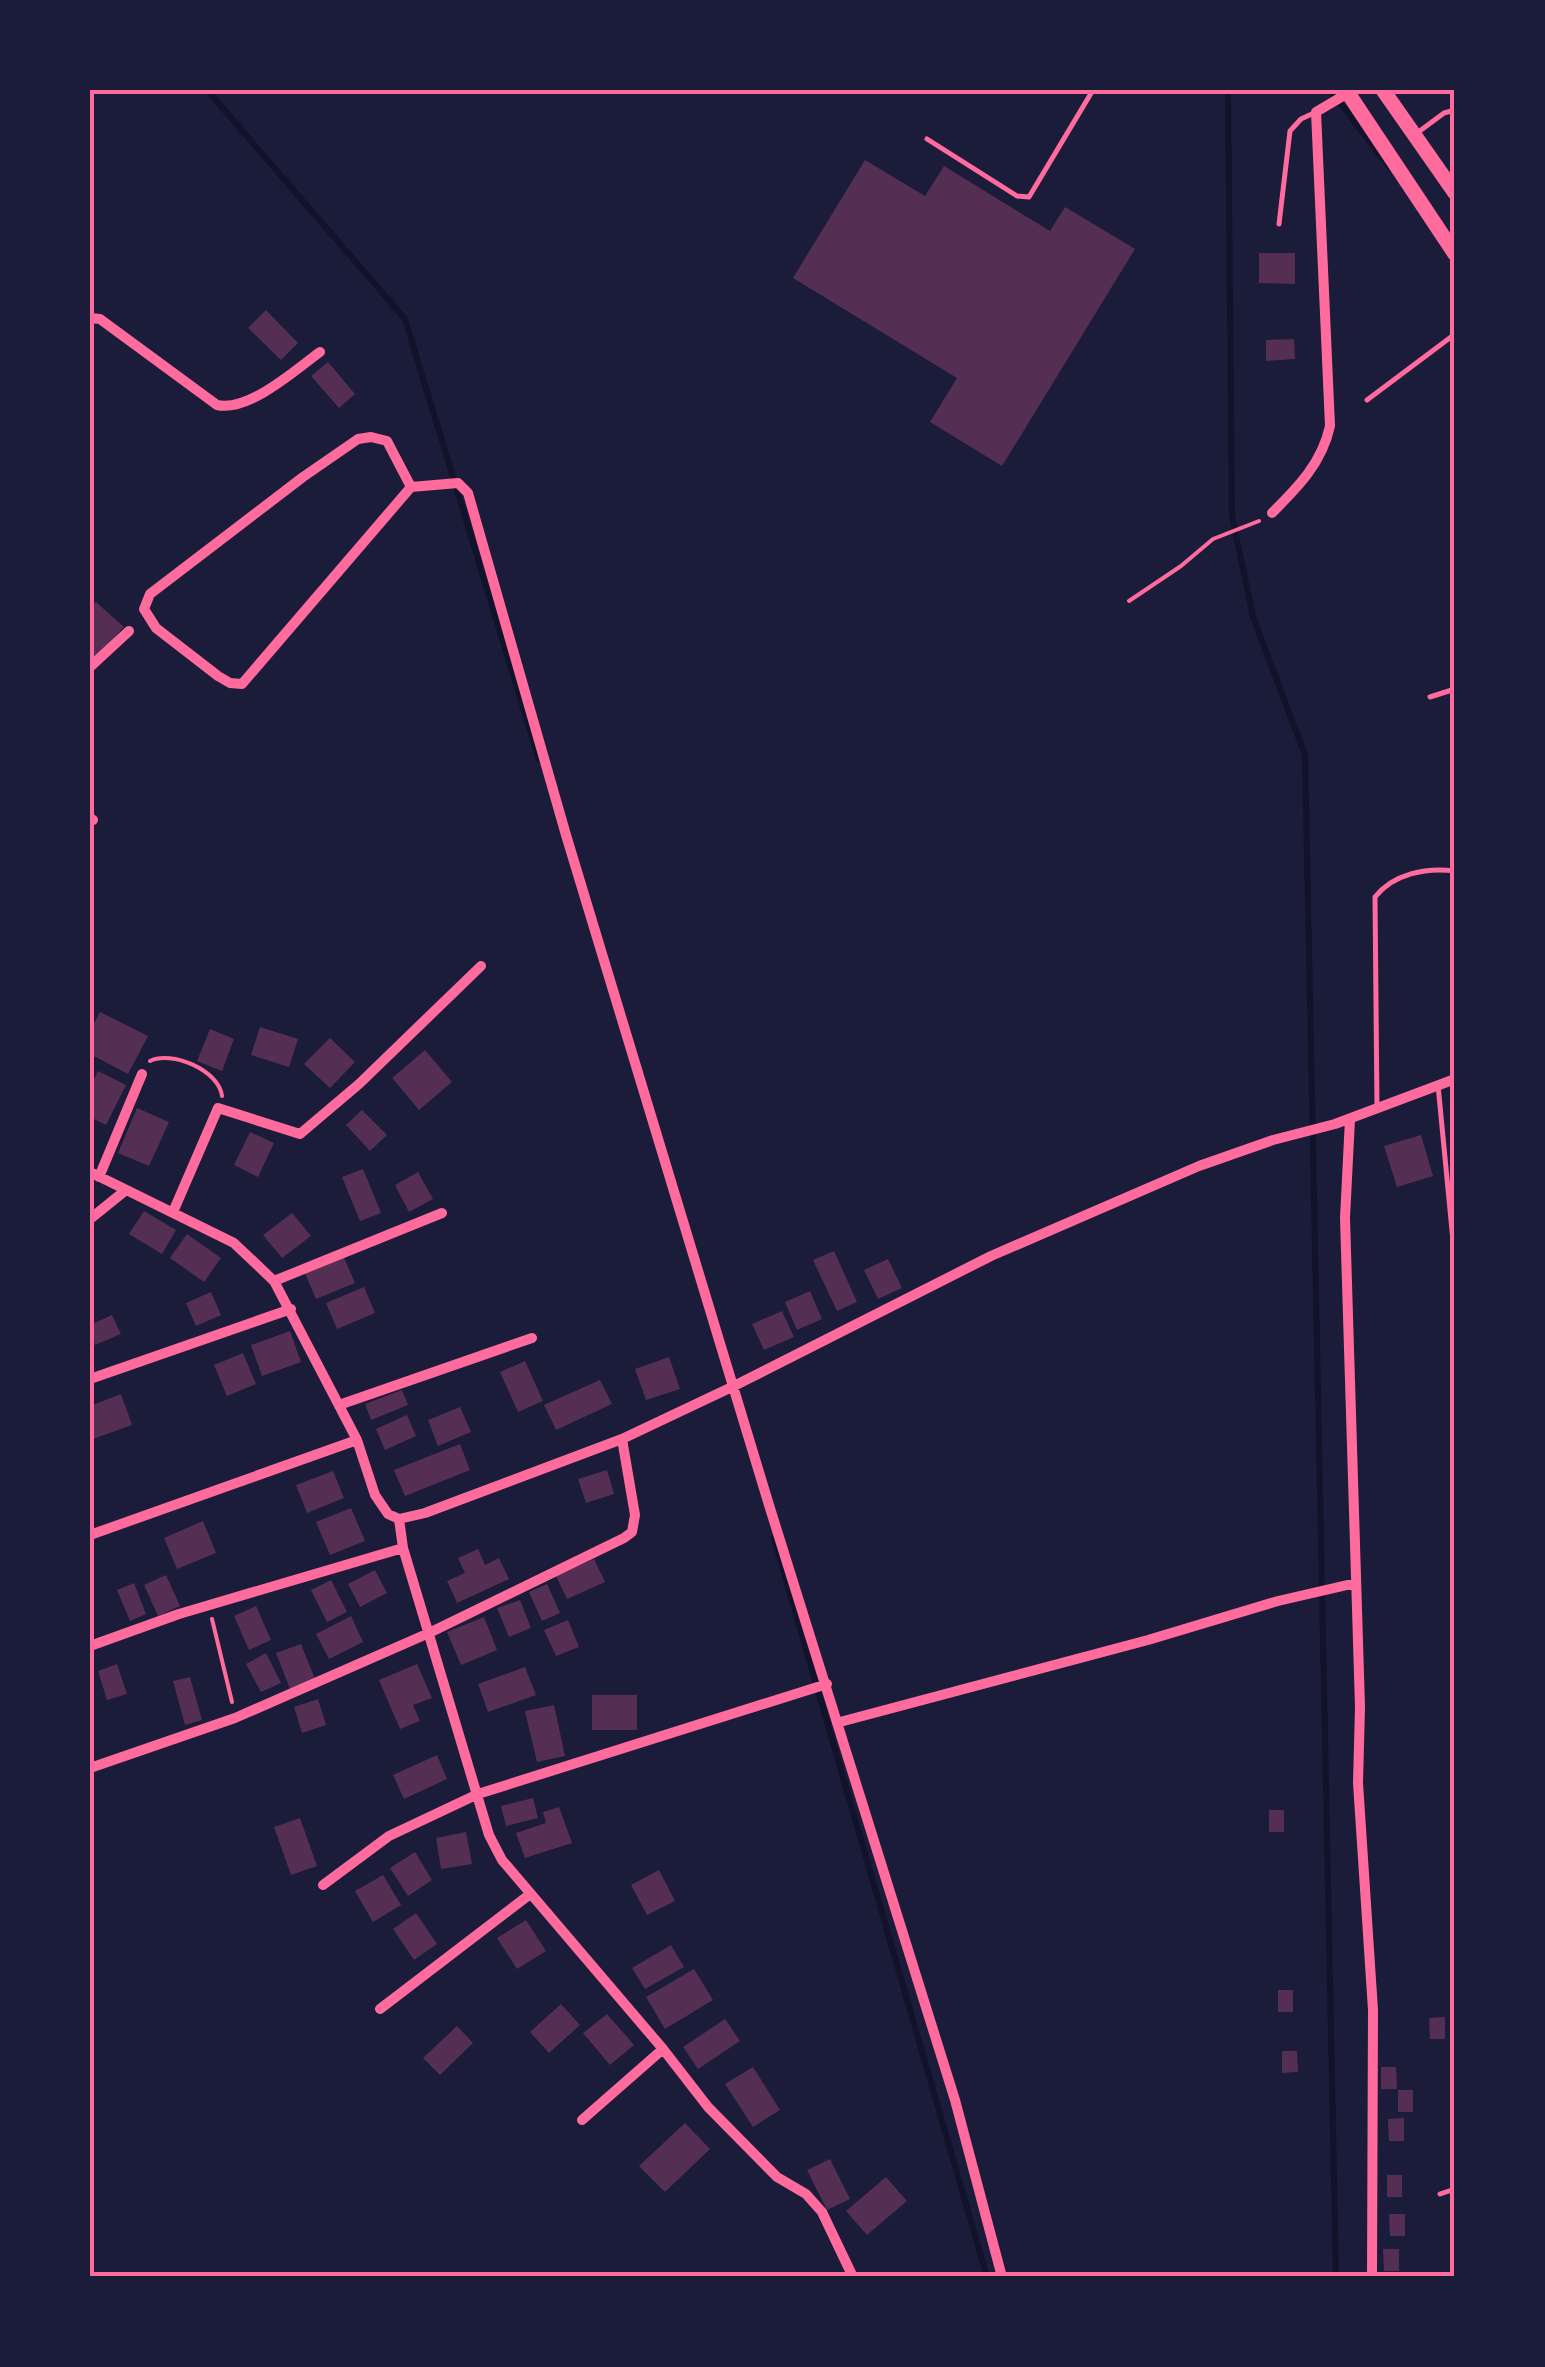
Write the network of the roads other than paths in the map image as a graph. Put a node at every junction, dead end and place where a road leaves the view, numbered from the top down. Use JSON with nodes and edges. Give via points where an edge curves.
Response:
{"nodes":[{"id":1,"x":1093,"y":90,"type":"edge"},
{"id":2,"x":1383,"y":90,"type":"edge"},
{"id":3,"x":1345,"y":93,"type":"edge"},
{"id":4,"x":1320,"y":109,"type":"junction"},
{"id":5,"x":1455,"y":110,"type":"edge"},
{"id":6,"x":1414,"y":134,"type":"junction"},
{"id":7,"x":928,"y":139,"type":"dead end"},
{"id":8,"x":1455,"y":193,"type":"edge"},
{"id":9,"x":1279,"y":224,"type":"dead end"},
{"id":10,"x":1455,"y":254,"type":"edge"},
{"id":11,"x":90,"y":318,"type":"edge"},
{"id":12,"x":1455,"y":334,"type":"edge"},
{"id":13,"x":320,"y":352,"type":"dead end"},
{"id":14,"x":1367,"y":400,"type":"dead end"},
{"id":15,"x":416,"y":487,"type":"junction"},
{"id":16,"x":1272,"y":513,"type":"dead end"},
{"id":17,"x":129,"y":631,"type":"dead end"},
{"id":18,"x":90,"y":667,"type":"edge"},
{"id":19,"x":1455,"y":690,"type":"edge"},
{"id":20,"x":1430,"y":697,"type":"dead end"},
{"id":21,"x":1455,"y":871,"type":"edge"},
{"id":22,"x":481,"y":966,"type":"dead end"},
{"id":23,"x":142,"y":1074,"type":"road end"},
{"id":24,"x":1455,"y":1079,"type":"edge"},
{"id":25,"x":1438,"y":1085,"type":"junction"},
{"id":26,"x":1377,"y":1109,"type":"junction"},
{"id":27,"x":1350,"y":1118,"type":"junction"},
{"id":28,"x":94,"y":1174,"type":"edge"},
{"id":29,"x":126,"y":1190,"type":"junction"},
{"id":30,"x":173,"y":1212,"type":"junction"},
{"id":31,"x":442,"y":1213,"type":"dead end"},
{"id":32,"x":90,"y":1219,"type":"edge"},
{"id":33,"x":1453,"y":1241,"type":"edge"},
{"id":34,"x":274,"y":1281,"type":"junction"},
{"id":35,"x":292,"y":1310,"type":"junction"},
{"id":36,"x":532,"y":1338,"type":"dead end"},
{"id":37,"x":90,"y":1379,"type":"edge"},
{"id":38,"x":733,"y":1387,"type":"junction"},
{"id":39,"x":340,"y":1405,"type":"junction"},
{"id":40,"x":622,"y":1439,"type":"junction"},
{"id":41,"x":357,"y":1440,"type":"junction"},
{"id":42,"x":399,"y":1519,"type":"junction"},
{"id":43,"x":90,"y":1535,"type":"edge"},
{"id":44,"x":402,"y":1548,"type":"junction"},
{"id":45,"x":1356,"y":1582,"type":"junction"},
{"id":46,"x":429,"y":1633,"type":"junction"},
{"id":47,"x":90,"y":1646,"type":"edge"},
{"id":48,"x":824,"y":1685,"type":"junction"},
{"id":49,"x":840,"y":1722,"type":"junction"},
{"id":50,"x":90,"y":1768,"type":"edge"},
{"id":51,"x":478,"y":1794,"type":"junction"},
{"id":52,"x":323,"y":1885,"type":"dead end"},
{"id":53,"x":529,"y":1895,"type":"junction"},
{"id":54,"x":380,"y":2009,"type":"dead end"},
{"id":55,"x":663,"y":2048,"type":"junction"},
{"id":56,"x":582,"y":2120,"type":"dead end"},
{"id":57,"x":1455,"y":2190,"type":"edge"},
{"id":58,"x":1440,"y":2194,"type":"dead end"},
{"id":59,"x":850,"y":2272,"type":"edge"},
{"id":60,"x":838,"y":2277,"type":"edge"},
{"id":61,"x":1001,"y":2277,"type":"edge"},
{"id":62,"x":1372,"y":2277,"type":"edge"}],
"edges":[{"from":1,"to":7,"type":"lane","via":[[1029,197],[1011,193]]},
{"from":2,"to":6,"type":"highway"},
{"from":3,"to":4,"type":"street"},
{"from":3,"to":10,"type":"highway"},
{"from":4,"to":9,"type":"lane","via":[[1290,130]]},
{"from":4,"to":16,"type":"street","via":[[1330,426],[1311,470]]},
{"from":5,"to":6,"type":"lane"},
{"from":6,"to":8,"type":"highway"},
{"from":11,"to":13,"type":"street","via":[[226,408]]},
{"from":12,"to":14,"type":"lane"},
{"from":15,"to":15,"type":"street","via":[[387,441],[358,439],[150,594],[144,608],[156,628],[218,676],[242,684]]},
{"from":15,"to":38,"type":"street","via":[[446,483],[468,493]]},
{"from":17,"to":18,"type":"street"},
{"from":19,"to":20,"type":"lane"},
{"from":21,"to":26,"type":"lane","via":[[1388,881],[1375,897]]},
{"from":22,"to":30,"type":"street","via":[[300,1134],[218,1108]]},
{"from":23,"to":28,"type":"street"},
{"from":24,"to":25,"type":"street"},
{"from":25,"to":26,"type":"street"},
{"from":25,"to":33,"type":"lane"},
{"from":26,"to":27,"type":"street"},
{"from":27,"to":38,"type":"street","via":[[1199,1166],[991,1256]]},
{"from":27,"to":45,"type":"street","via":[[1344,1218]]},
{"from":28,"to":29,"type":"street"},
{"from":29,"to":30,"type":"street"},
{"from":29,"to":32,"type":"street"},
{"from":30,"to":34,"type":"street","via":[[234,1243]]},
{"from":31,"to":34,"type":"street"},
{"from":34,"to":35,"type":"street"},
{"from":35,"to":37,"type":"street"},
{"from":35,"to":39,"type":"street"},
{"from":36,"to":39,"type":"street"},
{"from":38,"to":40,"type":"street"},
{"from":38,"to":48,"type":"street"},
{"from":39,"to":41,"type":"street"},
{"from":40,"to":42,"type":"street"},
{"from":40,"to":46,"type":"street","via":[[632,1532]]},
{"from":41,"to":42,"type":"street","via":[[374,1495]]},
{"from":41,"to":43,"type":"street"},
{"from":42,"to":44,"type":"street"},
{"from":44,"to":46,"type":"street"},
{"from":44,"to":47,"type":"street"},
{"from":45,"to":49,"type":"street"},
{"from":45,"to":62,"type":"street","via":[[1358,1783],[1373,2010]]},
{"from":46,"to":50,"type":"street","via":[[236,1718]]},
{"from":46,"to":51,"type":"street"},
{"from":48,"to":49,"type":"street"},
{"from":48,"to":51,"type":"street"},
{"from":49,"to":61,"type":"street","via":[[956,2100]]},
{"from":51,"to":52,"type":"street","via":[[390,1836]]},
{"from":51,"to":53,"type":"street","via":[[489,1835]]},
{"from":53,"to":54,"type":"street"},
{"from":53,"to":55,"type":"street"},
{"from":55,"to":56,"type":"street"},
{"from":55,"to":59,"type":"street","via":[[750,2151],[822,2212]]},
{"from":57,"to":58,"type":"lane"},
{"from":59,"to":60,"type":"street"}]}
